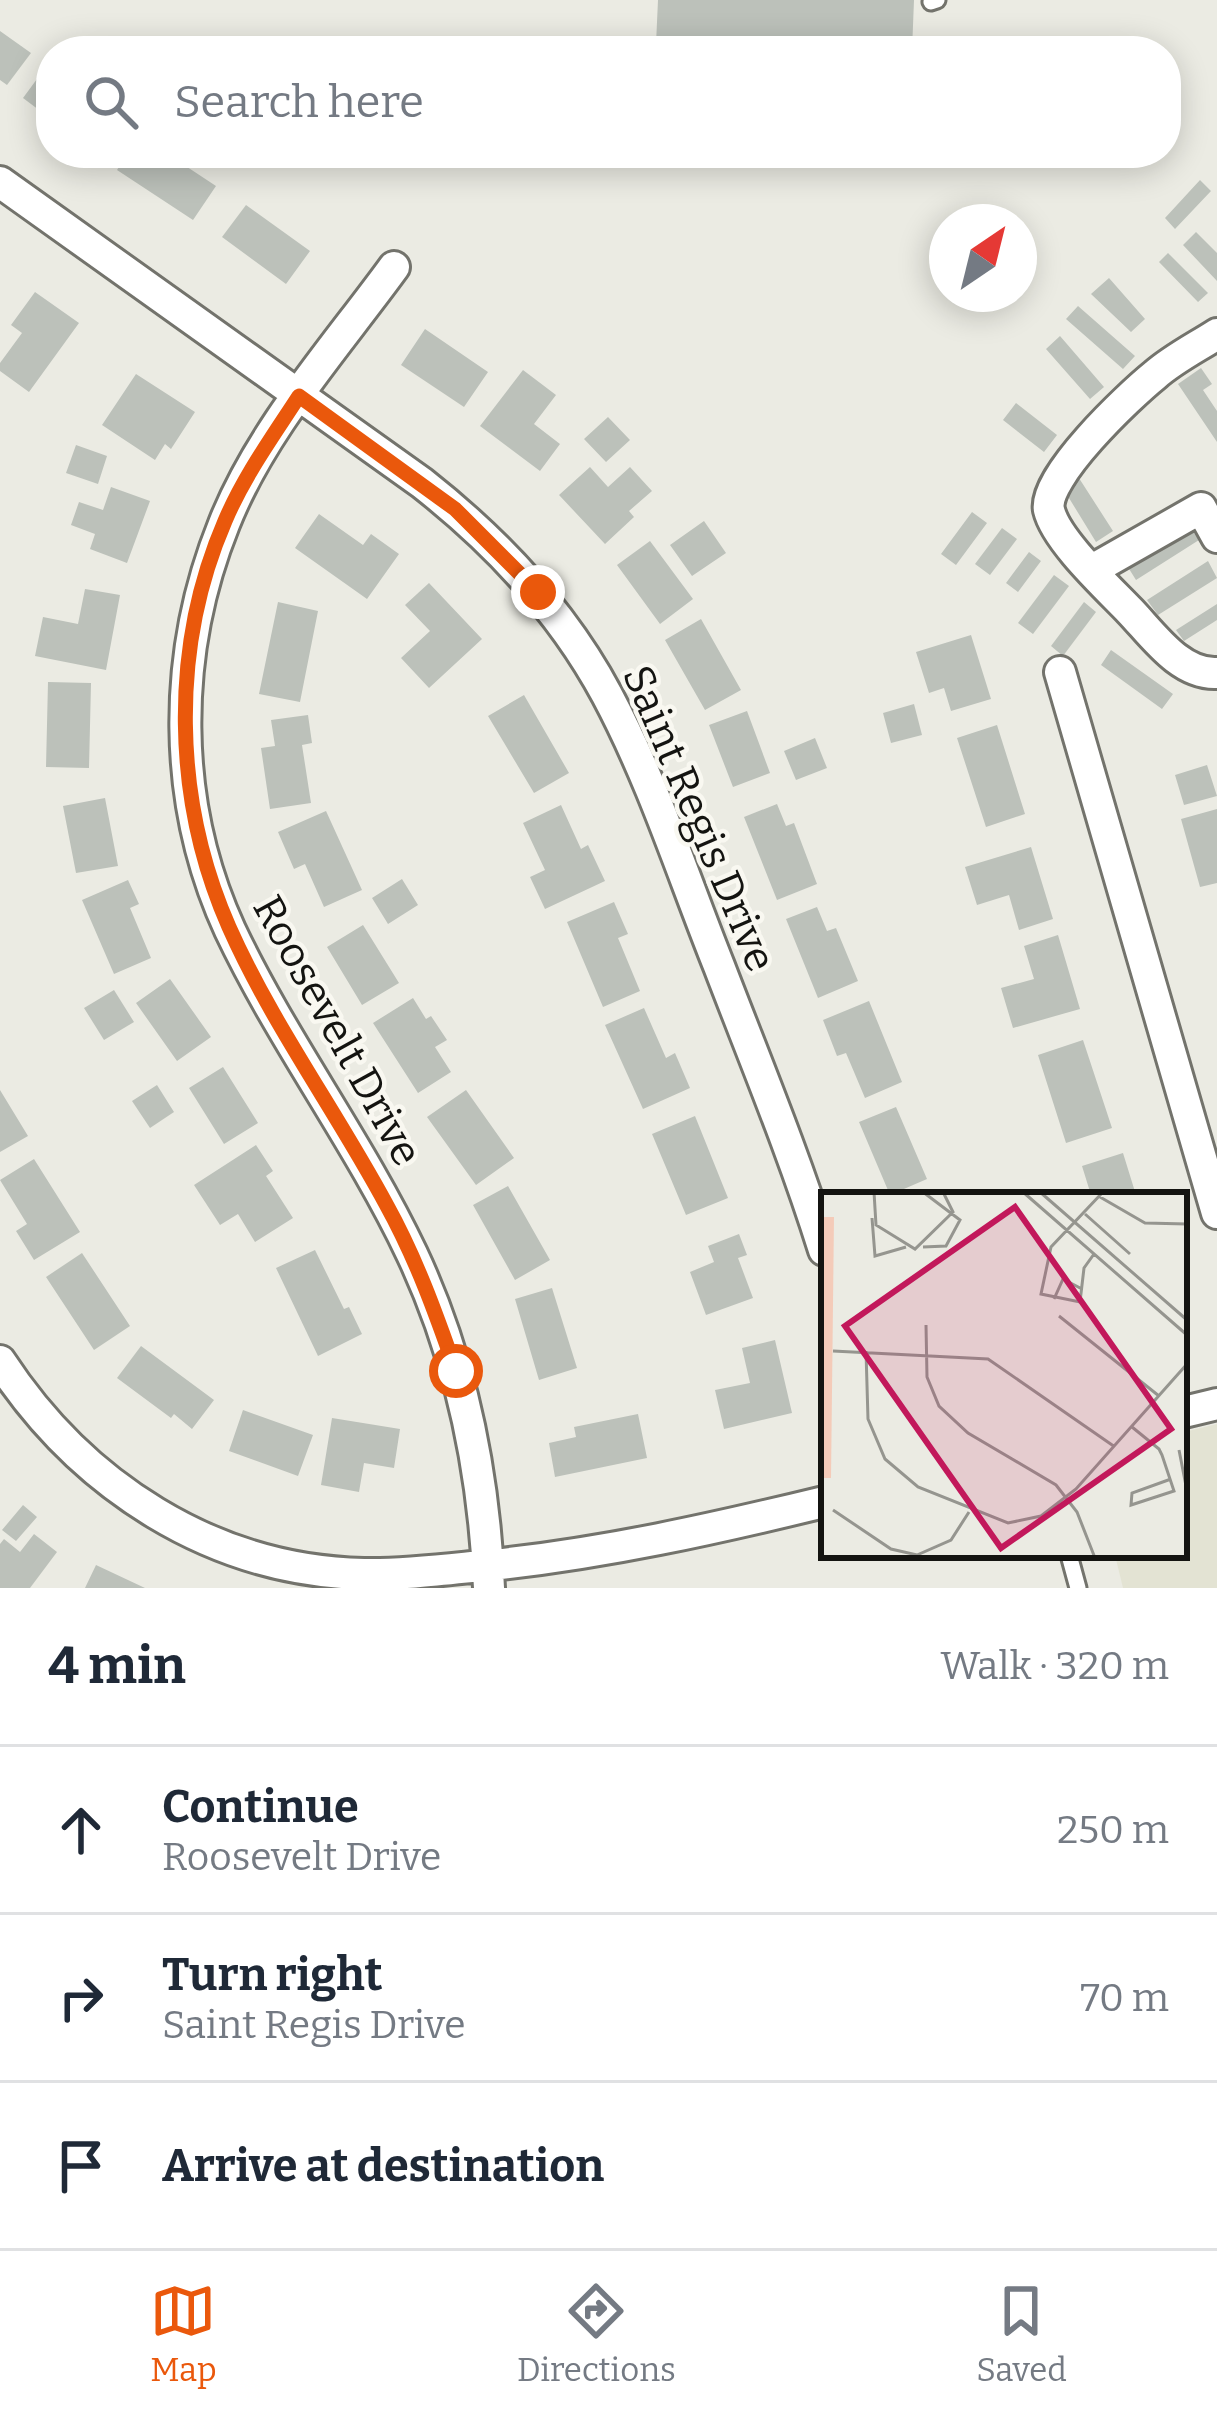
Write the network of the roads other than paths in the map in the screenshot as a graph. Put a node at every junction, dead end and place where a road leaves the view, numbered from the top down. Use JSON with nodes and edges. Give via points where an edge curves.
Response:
{"nodes":[{"id":1,"x":5,"y":197,"type":"edge"},
{"id":2,"x":394,"y":267,"type":"dead end"},
{"id":3,"x":1217,"y":334,"type":"edge"},
{"id":4,"x":299,"y":396,"type":"junction"},
{"id":5,"x":1217,"y":537,"type":"edge"},
{"id":6,"x":1092,"y":570,"type":"junction"},
{"id":7,"x":1060,"y":672,"type":"dead end"},
{"id":8,"x":1217,"y":673,"type":"edge"},
{"id":9,"x":1217,"y":1214,"type":"edge"},
{"id":10,"x":821,"y":1241,"type":"edge"},
{"id":11,"x":0,"y":1360,"type":"edge"},
{"id":12,"x":1217,"y":1404,"type":"edge"},
{"id":13,"x":1187,"y":1411,"type":"edge"},
{"id":14,"x":821,"y":1503,"type":"edge"},
{"id":15,"x":1071,"y":1558,"type":"edge"},
{"id":16,"x":489,"y":1577,"type":"edge"},
{"id":17,"x":1078,"y":1588,"type":"edge"}],
"edges":[{"from":1,"to":4,"type":"street","name":"Saint Regis Drive"},
{"from":2,"to":4,"type":"street","name":"Roosevelt Drive"},
{"from":3,"to":6,"type":"street","via":[[1156,374],[1050,489],[1052,520]]},
{"from":4,"to":10,"type":"street","name":"Saint Regis Drive","via":[[488,538],[585,658],[641,766]]},
{"from":4,"to":16,"type":"street","name":"Roosevelt Drive","via":[[225,520],[205,578],[184,700],[196,828],[229,927],[425,1283],[468,1421]]},
{"from":5,"to":6,"type":"street","via":[[1201,508]]},
{"from":6,"to":8,"type":"street","via":[[1167,651],[1192,669]]},
{"from":7,"to":9,"type":"street"},
{"from":11,"to":16,"type":"street","via":[[41,1419],[118,1491],[216,1543],[303,1569]]},
{"from":12,"to":13,"type":"street"},
{"from":14,"to":16,"type":"street"},
{"from":15,"to":17,"type":"lane"}]}
